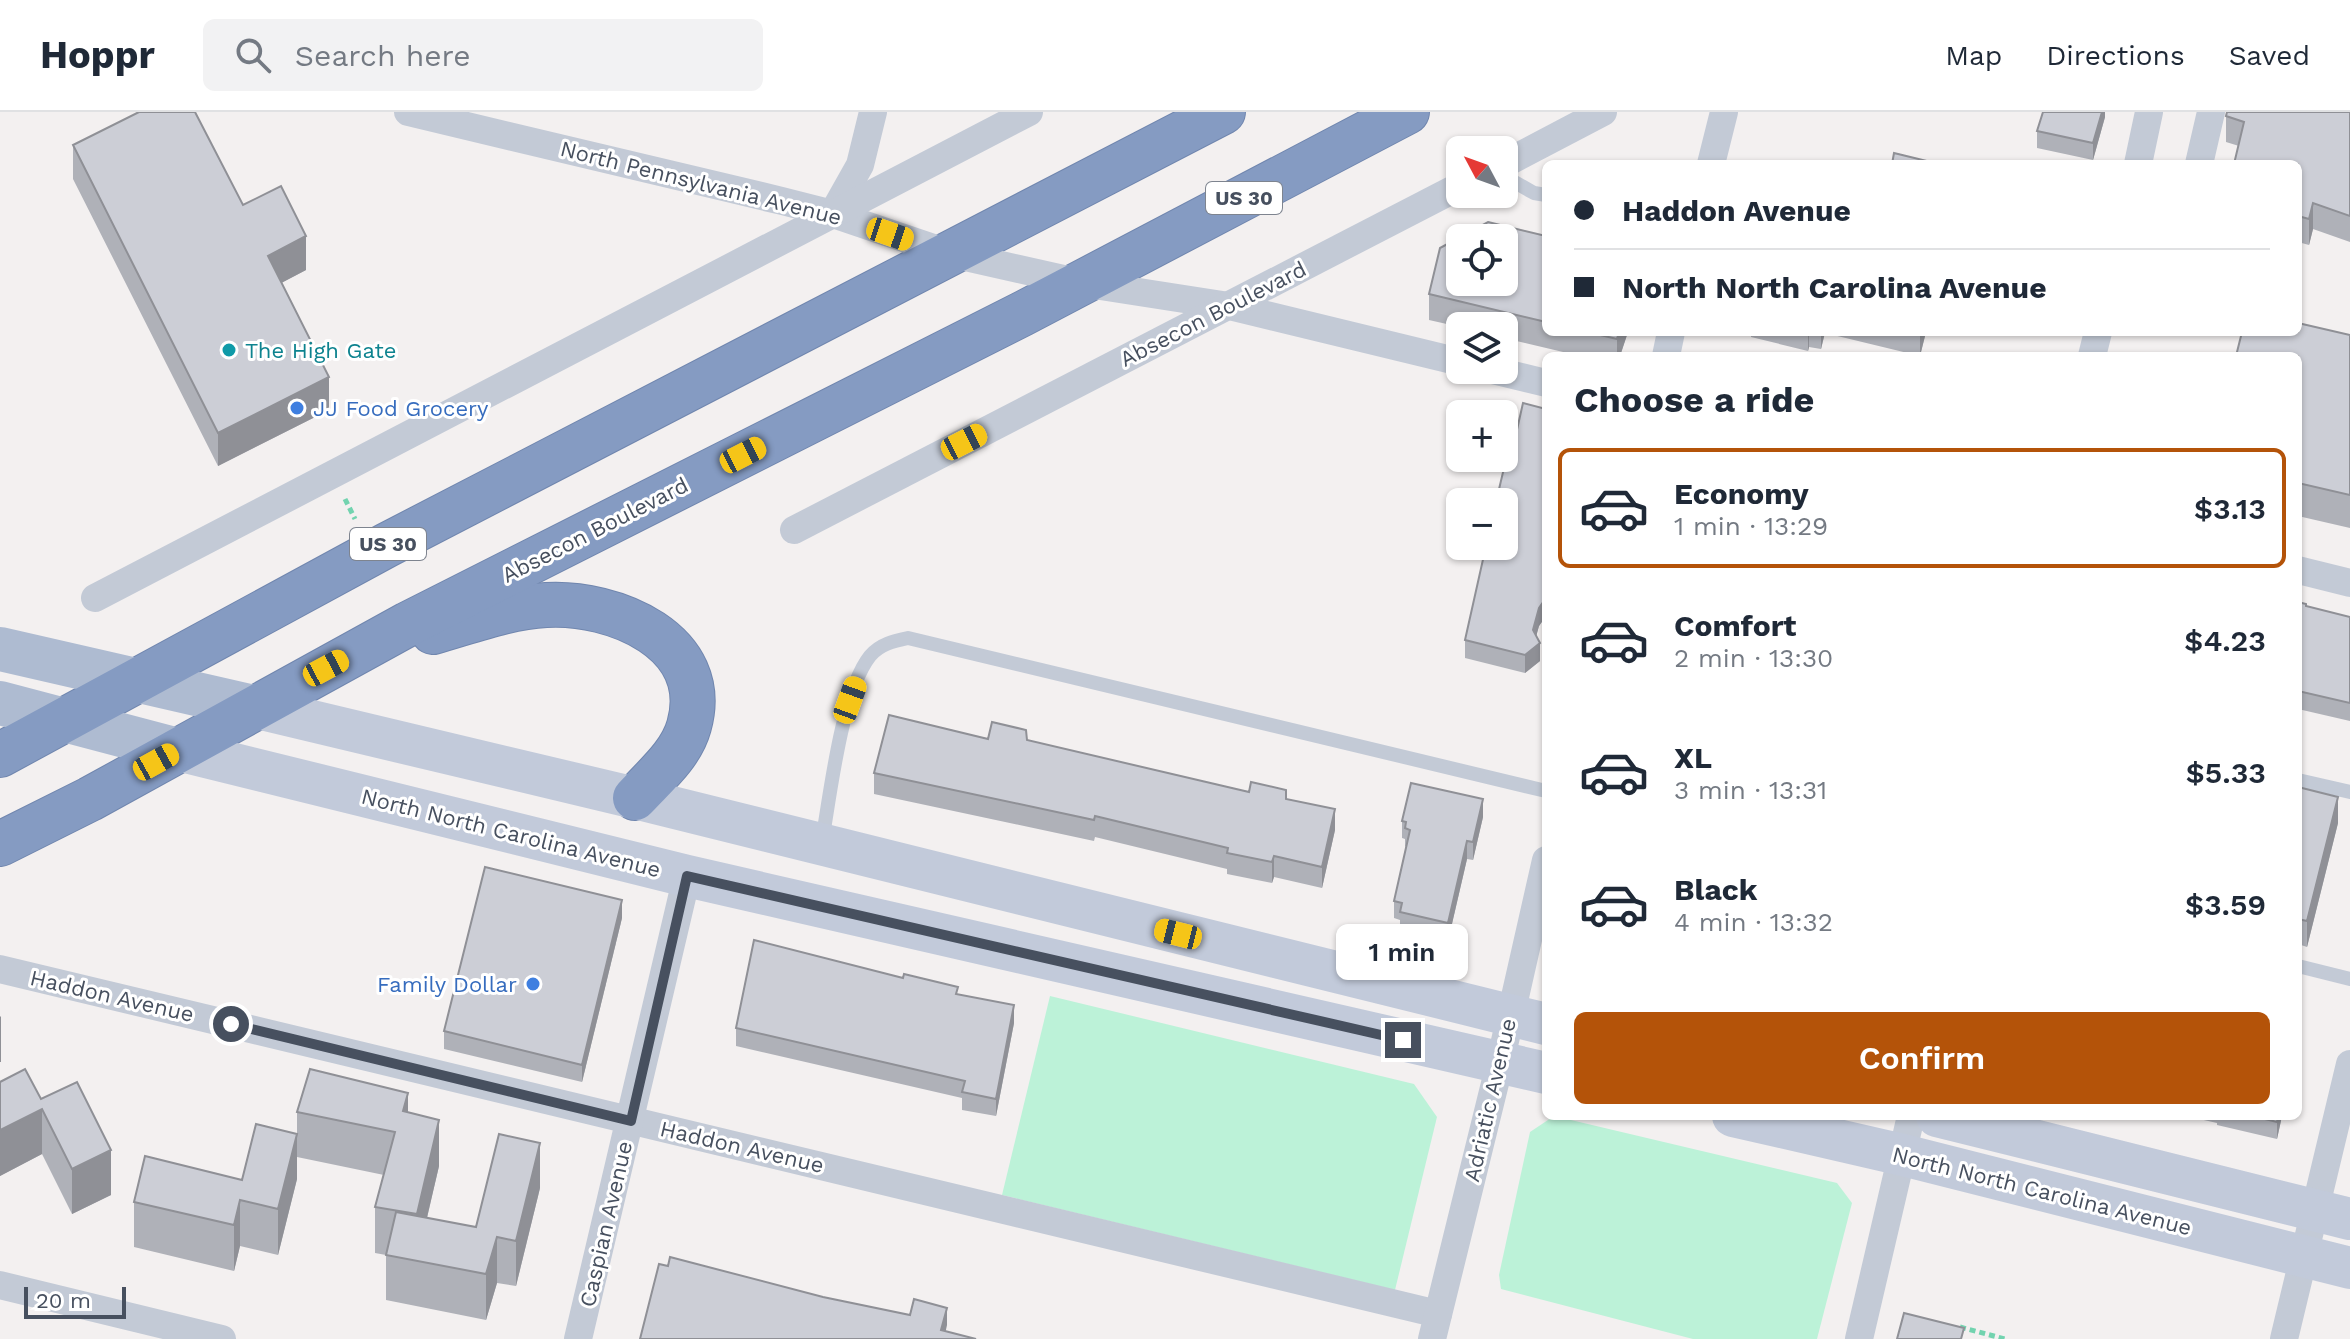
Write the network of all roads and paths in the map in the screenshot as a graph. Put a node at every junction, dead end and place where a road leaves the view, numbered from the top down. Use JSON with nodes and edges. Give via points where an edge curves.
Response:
{"nodes":[{"id":1,"x":408,"y":112,"type":"edge"},
{"id":2,"x":873,"y":112,"type":"edge"},
{"id":3,"x":1029,"y":112,"type":"edge"},
{"id":4,"x":1223,"y":112,"type":"edge"},
{"id":5,"x":1407,"y":112,"type":"edge"},
{"id":6,"x":1603,"y":112,"type":"edge"},
{"id":7,"x":1724,"y":112,"type":"edge"},
{"id":8,"x":2149,"y":112,"type":"edge"},
{"id":9,"x":2211,"y":112,"type":"edge"},
{"id":10,"x":446,"y":116,"type":"edge"},
{"id":11,"x":1518,"y":157,"type":"edge"},
{"id":12,"x":1712,"y":160,"type":"edge"},
{"id":13,"x":2139,"y":160,"type":"edge"},
{"id":14,"x":2200,"y":160,"type":"edge"},
{"id":15,"x":1518,"y":184,"type":"edge"},
{"id":16,"x":1446,"y":193,"type":"edge"},
{"id":17,"x":1542,"y":194,"type":"edge"},
{"id":18,"x":833,"y":214,"type":"junction"},
{"id":19,"x":948,"y":253,"type":"junction"},
{"id":20,"x":1081,"y":283,"type":"junction"},
{"id":21,"x":1229,"y":306,"type":"junction"},
{"id":22,"x":1446,"y":359,"type":"edge"},
{"id":23,"x":1518,"y":376,"type":"edge"},
{"id":24,"x":1542,"y":382,"type":"edge"},
{"id":25,"x":340,"y":491,"type":"dead end"},
{"id":26,"x":359,"y":527,"type":"dead end"},
{"id":27,"x":794,"y":530,"type":"dead end"},
{"id":28,"x":2302,"y":571,"type":"edge"},
{"id":29,"x":2350,"y":583,"type":"edge"},
{"id":30,"x":95,"y":598,"type":"dead end"},
{"id":31,"x":0,"y":649,"type":"edge"},
{"id":32,"x":350,"y":655,"type":"junction"},
{"id":33,"x":137,"y":681,"type":"junction"},
{"id":34,"x":0,"y":703,"type":"edge"},
{"id":35,"x":253,"y":707,"type":"junction"},
{"id":36,"x":66,"y":720,"type":"junction"},
{"id":37,"x":178,"y":750,"type":"junction"},
{"id":38,"x":0,"y":755,"type":"edge"},
{"id":39,"x":2302,"y":781,"type":"edge"},
{"id":40,"x":1542,"y":790,"type":"edge"},
{"id":41,"x":2350,"y":792,"type":"edge"},
{"id":42,"x":635,"y":798,"type":"junction"},
{"id":43,"x":0,"y":844,"type":"edge"},
{"id":44,"x":821,"y":846,"type":"junction"},
{"id":45,"x":687,"y":876,"type":"junction"},
{"id":46,"x":1542,"y":895,"type":"edge"},
{"id":47,"x":2302,"y":967,"type":"edge"},
{"id":48,"x":0,"y":969,"type":"edge"},
{"id":49,"x":2350,"y":979,"type":"edge"},
{"id":50,"x":1528,"y":1019,"type":"edge"},
{"id":51,"x":1500,"y":1063,"type":"junction"},
{"id":52,"x":2350,"y":1064,"type":"edge"},
{"id":53,"x":1542,"y":1072,"type":"edge"},
{"id":54,"x":1768,"y":1120,"type":"edge"},
{"id":55,"x":1953,"y":1120,"type":"edge"},
{"id":56,"x":631,"y":1121,"type":"junction"},
{"id":57,"x":1907,"y":1136,"type":"edge"},
{"id":58,"x":2332,"y":1215,"type":"edge"},
{"id":59,"x":2303,"y":1258,"type":"junction"},
{"id":60,"x":2350,"y":1268,"type":"edge"},
{"id":61,"x":0,"y":1285,"type":"edge"},
{"id":62,"x":1435,"y":1326,"type":"edge"},
{"id":63,"x":1958,"y":1327,"type":"edge"},
{"id":64,"x":222,"y":1339,"type":"edge"},
{"id":65,"x":578,"y":1339,"type":"edge"},
{"id":66,"x":1859,"y":1339,"type":"edge"},
{"id":67,"x":2005,"y":1339,"type":"edge"},
{"id":68,"x":2284,"y":1339,"type":"edge"}],
"edges":[{"from":1,"to":10,"type":"street","name":"North Pennsylvania Avenue"},
{"from":2,"to":18,"type":"street","via":[[860,165]]},
{"from":3,"to":18,"type":"street"},
{"from":4,"to":19,"type":"highway","number":"US 30"},
{"from":5,"to":20,"type":"highway","name":"Absecon Boulevard","number":"US 30"},
{"from":6,"to":11,"type":"street"},
{"from":7,"to":12,"type":"street"},
{"from":8,"to":13,"type":"street"},
{"from":9,"to":14,"type":"street"},
{"from":10,"to":18,"type":"street","name":"North Pennsylvania Avenue"},
{"from":15,"to":17,"type":"lane"},
{"from":16,"to":21,"type":"street","name":"Absecon Boulevard"},
{"from":18,"to":19,"type":"street","name":"North Pennsylvania Avenue"},
{"from":18,"to":30,"type":"street"},
{"from":19,"to":20,"type":"street","name":"North Pennsylvania Avenue"},
{"from":19,"to":33,"type":"highway","number":"US 30"},
{"from":20,"to":21,"type":"street","name":"North Pennsylvania Avenue"},
{"from":20,"to":32,"type":"highway","name":"Absecon Boulevard","number":"US 30"},
{"from":21,"to":22,"type":"street","name":"North Pennsylvania Avenue"},
{"from":21,"to":27,"type":"street","name":"Absecon Boulevard"},
{"from":23,"to":24,"type":"street"},
{"from":25,"to":26,"type":"path"},
{"from":28,"to":29,"type":"street"},
{"from":31,"to":33,"type":"main road"},
{"from":32,"to":35,"type":"highway","name":"Absecon Boulevard","number":"US 30"},
{"from":32,"to":42,"type":"highway","via":[[544,605],[591,607],[641,625],[682,662],[692,711],[672,759]]},
{"from":33,"to":35,"type":"main road"},
{"from":33,"to":36,"type":"highway","number":"US 30"},
{"from":34,"to":36,"type":"main road"},
{"from":35,"to":37,"type":"highway","name":"Absecon Boulevard","number":"US 30"},
{"from":35,"to":42,"type":"street"},
{"from":36,"to":37,"type":"main road"},
{"from":36,"to":38,"type":"highway","number":"US 30"},
{"from":37,"to":43,"type":"highway","name":"Absecon Boulevard","number":"US 30"},
{"from":37,"to":45,"type":"street","name":"North North Carolina Avenue"},
{"from":39,"to":41,"type":"lane"},
{"from":40,"to":44,"type":"lane","via":[[908,638],[872,654],[859,675]]},
{"from":42,"to":44,"type":"street"},
{"from":44,"to":50,"type":"street"},
{"from":45,"to":51,"type":"street","name":"North North Carolina Avenue"},
{"from":45,"to":56,"type":"street","name":"Caspian Avenue"},
{"from":46,"to":50,"type":"street","name":"Adriatic Avenue"},
{"from":47,"to":49,"type":"lane"},
{"from":48,"to":56,"type":"street","name":"Haddon Avenue"},
{"from":50,"to":51,"type":"street","name":"Adriatic Avenue"},
{"from":51,"to":53,"type":"street","name":"North North Carolina Avenue"},
{"from":51,"to":62,"type":"street","name":"Adriatic Avenue"},
{"from":52,"to":58,"type":"street"},
{"from":54,"to":57,"type":"street","name":"North North Carolina Avenue"},
{"from":55,"to":58,"type":"street"},
{"from":56,"to":62,"type":"street","name":"Haddon Avenue"},
{"from":56,"to":65,"type":"street","name":"Caspian Avenue"},
{"from":57,"to":59,"type":"street","name":"North North Carolina Avenue"},
{"from":57,"to":66,"type":"street"},
{"from":58,"to":59,"type":"street"},
{"from":59,"to":60,"type":"street","name":"North North Carolina Avenue"},
{"from":59,"to":68,"type":"street"},
{"from":61,"to":64,"type":"street"},
{"from":63,"to":67,"type":"path"}]}
